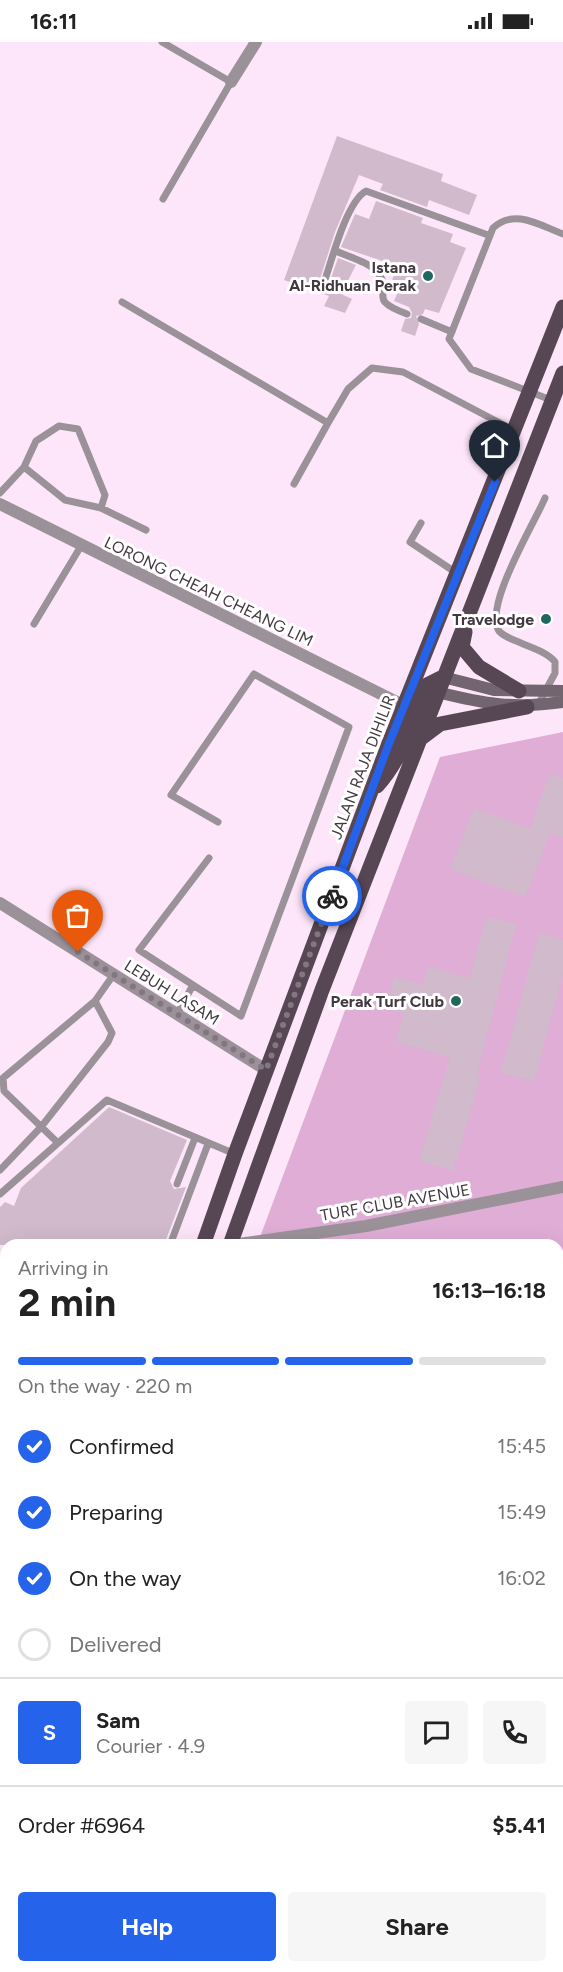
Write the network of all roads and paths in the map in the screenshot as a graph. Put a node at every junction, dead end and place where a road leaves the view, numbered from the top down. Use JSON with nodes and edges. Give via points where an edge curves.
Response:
{"nodes":[{"id":1,"x":162,"y":42,"type":"edge"},
{"id":2,"x":256,"y":42,"type":"edge"},
{"id":3,"x":231,"y":82,"type":"junction"},
{"id":4,"x":163,"y":199,"type":"dead end"},
{"id":5,"x":563,"y":234,"type":"edge"},
{"id":6,"x":488,"y":235,"type":"junction"},
{"id":7,"x":336,"y":251,"type":"junction"},
{"id":8,"x":323,"y":286,"type":"dead end"},
{"id":9,"x":122,"y":302,"type":"dead end"},
{"id":10,"x":563,"y":307,"type":"edge"},
{"id":11,"x":407,"y":314,"type":"dead end"},
{"id":12,"x":421,"y":320,"type":"dead end"},
{"id":13,"x":452,"y":332,"type":"junction"},
{"id":14,"x":563,"y":373,"type":"edge"},
{"id":15,"x":530,"y":393,"type":"junction"},
{"id":16,"x":552,"y":400,"type":"junction"},
{"id":17,"x":328,"y":423,"type":"junction"},
{"id":18,"x":515,"y":432,"type":"junction"},
{"id":19,"x":24,"y":467,"type":"junction"},
{"id":20,"x":294,"y":484,"type":"dead end"},
{"id":21,"x":0,"y":493,"type":"edge"},
{"id":22,"x":544,"y":498,"type":"dead end"},
{"id":23,"x":0,"y":504,"type":"edge"},
{"id":24,"x":101,"y":508,"type":"junction"},
{"id":25,"x":421,"y":523,"type":"dead end"},
{"id":26,"x":146,"y":530,"type":"dead end"},
{"id":27,"x":81,"y":546,"type":"junction"},
{"id":28,"x":458,"y":574,"type":"junction"},
{"id":29,"x":451,"y":590,"type":"junction"},
{"id":30,"x":468,"y":617,"type":"junction"},
{"id":31,"x":34,"y":624,"type":"dead end"},
{"id":32,"x":559,"y":663,"type":"edge"},
{"id":33,"x":438,"y":683,"type":"junction"},
{"id":34,"x":519,"y":691,"type":"junction"},
{"id":35,"x":544,"y":691,"type":"junction"},
{"id":36,"x":563,"y":691,"type":"edge"},
{"id":37,"x":563,"y":702,"type":"edge"},
{"id":38,"x":405,"y":706,"type":"junction"},
{"id":39,"x":532,"y":707,"type":"junction"},
{"id":40,"x":419,"y":740,"type":"junction"},
{"id":41,"x":370,"y":793,"type":"junction"},
{"id":42,"x":218,"y":822,"type":"dead end"},
{"id":43,"x":209,"y":858,"type":"dead end"},
{"id":44,"x":0,"y":903,"type":"edge"},
{"id":45,"x":114,"y":974,"type":"junction"},
{"id":46,"x":193,"y":985,"type":"junction"},
{"id":47,"x":95,"y":1001,"type":"junction"},
{"id":48,"x":177,"y":1014,"type":"junction"},
{"id":49,"x":266,"y":1070,"type":"junction"},
{"id":50,"x":41,"y":1127,"type":"junction"},
{"id":51,"x":195,"y":1138,"type":"junction"},
{"id":52,"x":57,"y":1142,"type":"junction"},
{"id":53,"x":208,"y":1144,"type":"junction"},
{"id":54,"x":235,"y":1154,"type":"junction"},
{"id":55,"x":0,"y":1170,"type":"edge"},
{"id":56,"x":177,"y":1184,"type":"dead end"},
{"id":57,"x":563,"y":1187,"type":"edge"},
{"id":58,"x":0,"y":1194,"type":"edge"},
{"id":59,"x":172,"y":1239,"type":"edge"},
{"id":60,"x":205,"y":1239,"type":"edge"},
{"id":61,"x":233,"y":1239,"type":"edge"},
{"id":62,"x":274,"y":1239,"type":"edge"}],
"edges":[{"from":1,"to":3,"type":"lane"},
{"from":2,"to":3,"type":"street"},
{"from":3,"to":4,"type":"lane"},
{"from":5,"to":6,"type":"lane","via":[[514,216],[500,222]]},
{"from":6,"to":7,"type":"lane","via":[[366,191],[355,201]]},
{"from":6,"to":13,"type":"lane"},
{"from":7,"to":8,"type":"lane"},
{"from":7,"to":11,"type":"lane","via":[[372,267],[383,283],[382,300],[386,306]]},
{"from":9,"to":17,"type":"lane"},
{"from":10,"to":15,"type":"main road","name":"JALAN RAJA DIHILIR"},
{"from":12,"to":13,"type":"lane"},
{"from":13,"to":15,"type":"lane","via":[[450,339],[471,369]]},
{"from":14,"to":16,"type":"main road"},
{"from":15,"to":16,"type":"lane"},
{"from":15,"to":18,"type":"main road","name":"JALAN RAJA DIHILIR"},
{"from":16,"to":30,"type":"main road"},
{"from":17,"to":18,"type":"lane","via":[[348,389],[372,368],[412,376]]},
{"from":17,"to":20,"type":"lane"},
{"from":18,"to":28,"type":"main road","name":"JALAN RAJA DIHILIR"},
{"from":19,"to":21,"type":"lane"},
{"from":19,"to":24,"type":"lane","via":[[65,500]]},
{"from":19,"to":24,"type":"lane","via":[[36,441],[59,426],[78,429],[105,495]]},
{"from":22,"to":32,"type":"lane","via":[[498,596],[495,622],[500,633],[548,654]]},
{"from":23,"to":27,"type":"street","name":"LORONG CHEAH CHEANG LIM"},
{"from":24,"to":26,"type":"lane"},
{"from":25,"to":28,"type":"lane","via":[[410,542]]},
{"from":27,"to":31,"type":"lane"},
{"from":27,"to":38,"type":"street","name":"LORONG CHEAH CHEANG LIM"},
{"from":28,"to":29,"type":"main road","name":"JALAN RAJA DIHILIR"},
{"from":29,"to":33,"type":"main road","via":[[454,606],[431,662]]},
{"from":29,"to":38,"type":"main road","name":"JALAN RAJA DIHILIR"},
{"from":30,"to":33,"type":"main road"},
{"from":30,"to":34,"type":"main road","via":[[462,647],[479,667]]},
{"from":32,"to":35,"type":"lane"},
{"from":33,"to":34,"type":"street"},
{"from":33,"to":39,"type":"street","via":[[485,704]]},
{"from":33,"to":40,"type":"main road"},
{"from":33,"to":41,"type":"main road","via":[[427,685],[394,767]]},
{"from":34,"to":35,"type":"street"},
{"from":35,"to":36,"type":"street"},
{"from":35,"to":39,"type":"lane"},
{"from":37,"to":39,"type":"street"},
{"from":38,"to":41,"type":"main road","name":"JALAN RAJA DIHILIR"},
{"from":39,"to":40,"type":"main road","via":[[440,724]]},
{"from":40,"to":61,"type":"main road","via":[[322,990]]},
{"from":41,"to":49,"type":"main road","name":"JALAN RAJA DIHILIR"},
{"from":42,"to":46,"type":"lane","via":[[171,795],[254,674],[350,727],[241,1016]]},
{"from":43,"to":46,"type":"lane","via":[[139,950]]},
{"from":44,"to":45,"type":"street","name":"LEBUH LASAM"},
{"from":45,"to":47,"type":"lane"},
{"from":45,"to":48,"type":"street","name":"LEBUH LASAM"},
{"from":46,"to":48,"type":"lane"},
{"from":47,"to":50,"type":"lane","via":[[112,1033]]},
{"from":47,"to":50,"type":"lane","via":[[3,1078],[4,1091]]},
{"from":48,"to":49,"type":"street","name":"LEBUH LASAM"},
{"from":49,"to":54,"type":"main road","name":"JALAN RAJA DIHILIR"},
{"from":50,"to":52,"type":"lane"},
{"from":50,"to":55,"type":"lane"},
{"from":51,"to":52,"type":"lane","via":[[107,1100]]},
{"from":51,"to":53,"type":"lane"},
{"from":51,"to":56,"type":"lane"},
{"from":52,"to":58,"type":"lane"},
{"from":53,"to":54,"type":"lane"},
{"from":53,"to":59,"type":"lane"},
{"from":54,"to":60,"type":"main road","name":"JALAN RAJA DIHILIR"},
{"from":57,"to":62,"type":"street","name":"TURF CLUB AVENUE","via":[[366,1226]]}]}
